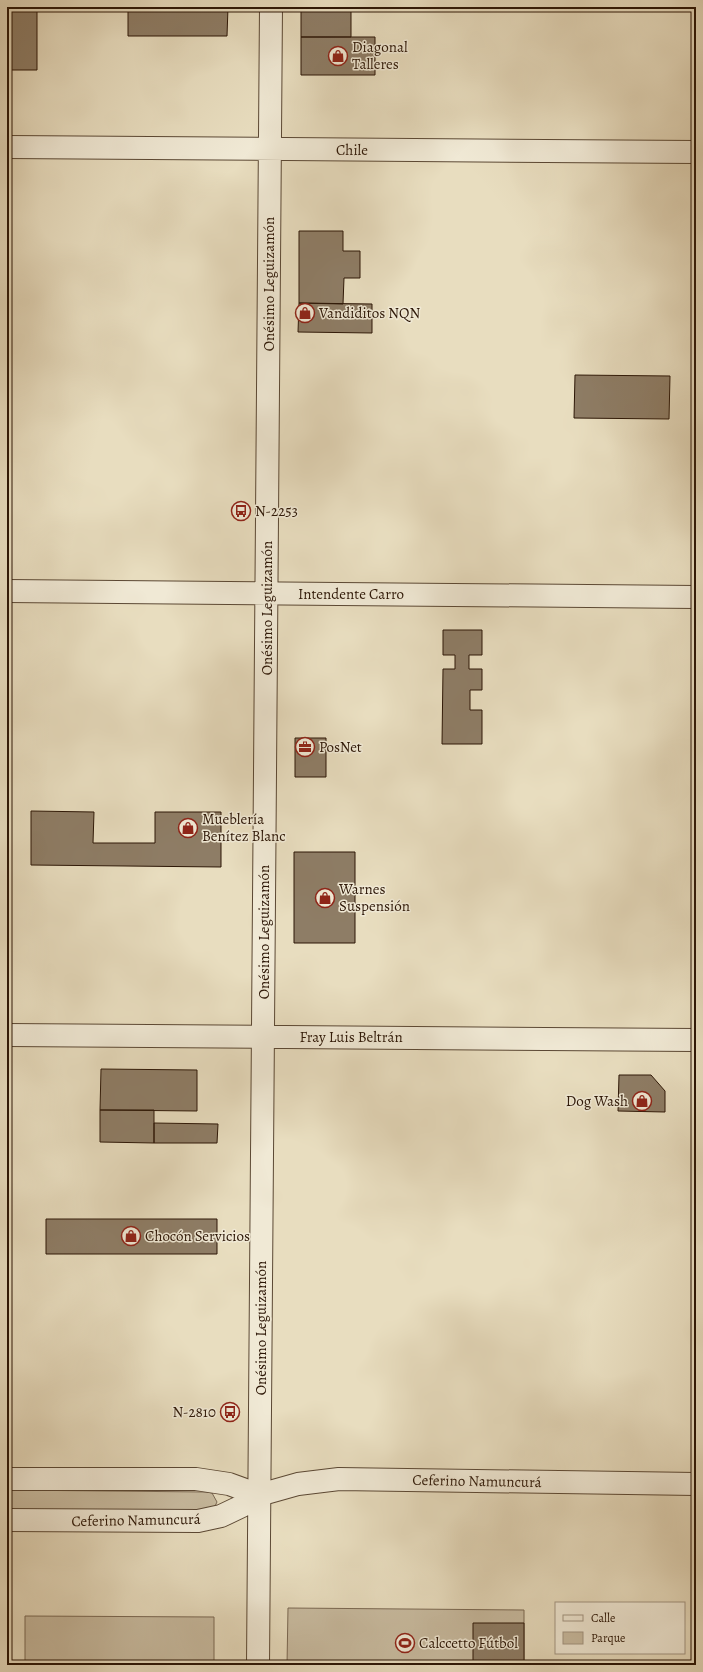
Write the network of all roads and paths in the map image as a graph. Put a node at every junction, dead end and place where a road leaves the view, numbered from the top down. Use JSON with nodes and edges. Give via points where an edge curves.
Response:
{"nodes":[{"id":1,"x":271,"y":7,"type":"edge"},
{"id":2,"x":7,"y":147,"type":"edge"},
{"id":3,"x":270,"y":149,"type":"junction"},
{"id":4,"x":696,"y":152,"type":"edge"},
{"id":5,"x":7,"y":591,"type":"edge"},
{"id":6,"x":267,"y":593,"type":"junction"},
{"id":7,"x":696,"y":597,"type":"edge"},
{"id":8,"x":7,"y":1035,"type":"edge"},
{"id":9,"x":263,"y":1037,"type":"junction"},
{"id":10,"x":696,"y":1040,"type":"edge"},
{"id":11,"x":7,"y":1479,"type":"edge"},
{"id":12,"x":696,"y":1484,"type":"edge"},
{"id":13,"x":259,"y":1495,"type":"junction"},
{"id":14,"x":7,"y":1520,"type":"edge"},
{"id":15,"x":258,"y":1665,"type":"edge"}],
"edges":[{"from":1,"to":3,"type":"street","name":"Onésimo Leguizamón"},
{"from":2,"to":3,"type":"street","name":"Chile"},
{"from":3,"to":4,"type":"street","name":"Chile"},
{"from":3,"to":6,"type":"street","name":"Onésimo Leguizamón"},
{"from":5,"to":6,"type":"street","name":"Intendente Carro"},
{"from":6,"to":7,"type":"street","name":"Intendente Carro"},
{"from":6,"to":9,"type":"street","name":"Onésimo Leguizamón"},
{"from":8,"to":9,"type":"street","name":"Fray Luis Beltrán"},
{"from":9,"to":10,"type":"street","name":"Fray Luis Beltrán"},
{"from":9,"to":13,"type":"street","name":"Onésimo Leguizamón"},
{"from":11,"to":13,"type":"street","via":[[196,1479],[229,1484]]},
{"from":12,"to":13,"type":"street","name":"Ceferino Namuncurá","via":[[339,1479],[298,1484]]},
{"from":13,"to":14,"type":"street","name":"Ceferino Namuncurá","via":[[221,1516],[198,1521]]},
{"from":13,"to":15,"type":"street","name":"Onésimo Leguizamón"}]}
